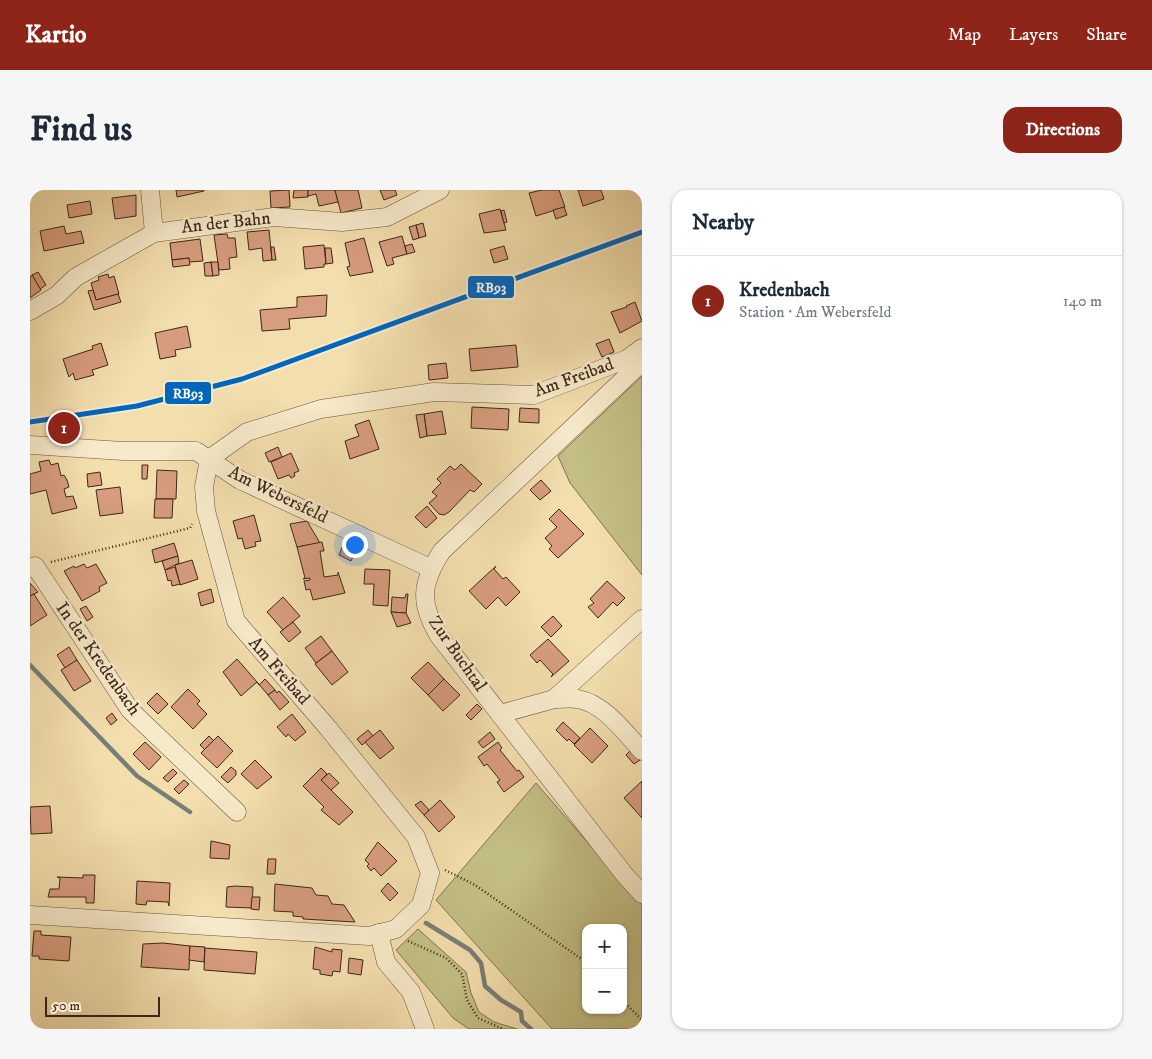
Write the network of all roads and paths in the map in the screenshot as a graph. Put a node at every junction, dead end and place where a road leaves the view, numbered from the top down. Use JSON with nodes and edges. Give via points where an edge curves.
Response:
{"nodes":[{"id":1,"x":150,"y":190,"type":"edge"},
{"id":2,"x":440,"y":190,"type":"edge"},
{"id":3,"x":154,"y":232,"type":"junction"},
{"id":4,"x":30,"y":311,"type":"edge"},
{"id":5,"x":642,"y":348,"type":"edge"},
{"id":6,"x":642,"y":362,"type":"edge"},
{"id":7,"x":30,"y":445,"type":"edge"},
{"id":8,"x":209,"y":459,"type":"junction"},
{"id":9,"x":193,"y":522,"type":"dead end"},
{"id":10,"x":33,"y":567,"type":"edge"},
{"id":11,"x":430,"y":568,"type":"junction"},
{"id":12,"x":642,"y":619,"type":"edge"},
{"id":13,"x":554,"y":698,"type":"junction"},
{"id":14,"x":500,"y":714,"type":"junction"},
{"id":15,"x":642,"y":751,"type":"edge"},
{"id":16,"x":237,"y":812,"type":"dead end"},
{"id":17,"x":428,"y":868,"type":"junction"},
{"id":18,"x":642,"y":894,"type":"edge"},
{"id":19,"x":30,"y":915,"type":"edge"},
{"id":20,"x":396,"y":929,"type":"junction"},
{"id":21,"x":379,"y":933,"type":"junction"},
{"id":22,"x":582,"y":959,"type":"edge"},
{"id":23,"x":627,"y":1005,"type":"edge"},
{"id":24,"x":642,"y":1020,"type":"edge"},
{"id":25,"x":425,"y":1029,"type":"edge"},
{"id":26,"x":503,"y":1029,"type":"edge"}],
"edges":[{"from":1,"to":3,"type":"street"},
{"from":2,"to":3,"type":"street","name":"An der Bahn","via":[[387,216],[342,222],[274,218]]},
{"from":3,"to":4,"type":"street","name":"An der Bahn","via":[[76,277],[56,296]]},
{"from":5,"to":8,"type":"street","name":"Am Freibad","via":[[627,359],[534,395],[434,392],[320,409],[247,432]]},
{"from":6,"to":11,"type":"street","name":"Zur Buchtal","via":[[442,551]]},
{"from":7,"to":8,"type":"street","name":"Am Webersfeld","via":[[123,451],[196,451]]},
{"from":8,"to":11,"type":"street","name":"Am Webersfeld","via":[[240,480]]},
{"from":8,"to":17,"type":"street","name":"Am Freibad","via":[[204,487],[206,511],[236,621],[416,837]]},
{"from":9,"to":10,"type":"path","via":[[190,528]]},
{"from":10,"to":16,"type":"street","name":"In der Kredenbach","via":[[130,710]]},
{"from":11,"to":14,"type":"street","name":"Zur Buchtal","via":[[423,597],[429,619]]},
{"from":12,"to":13,"type":"street"},
{"from":13,"to":14,"type":"street"},
{"from":13,"to":15,"type":"street","via":[[579,699],[598,708]]},
{"from":14,"to":18,"type":"street","name":"Zur Buchtal"},
{"from":17,"to":20,"type":"street","name":"Am Freibad","via":[[430,873],[421,905]]},
{"from":17,"to":22,"type":"path","via":[[449,871],[475,885]]},
{"from":19,"to":21,"type":"street","via":[[369,936]]},
{"from":20,"to":21,"type":"street"},
{"from":20,"to":26,"type":"path","via":[[409,942],[446,958],[462,974],[467,1000],[478,1018]]},
{"from":21,"to":25,"type":"street","via":[[386,962],[411,992]]},
{"from":23,"to":24,"type":"path"}]}
